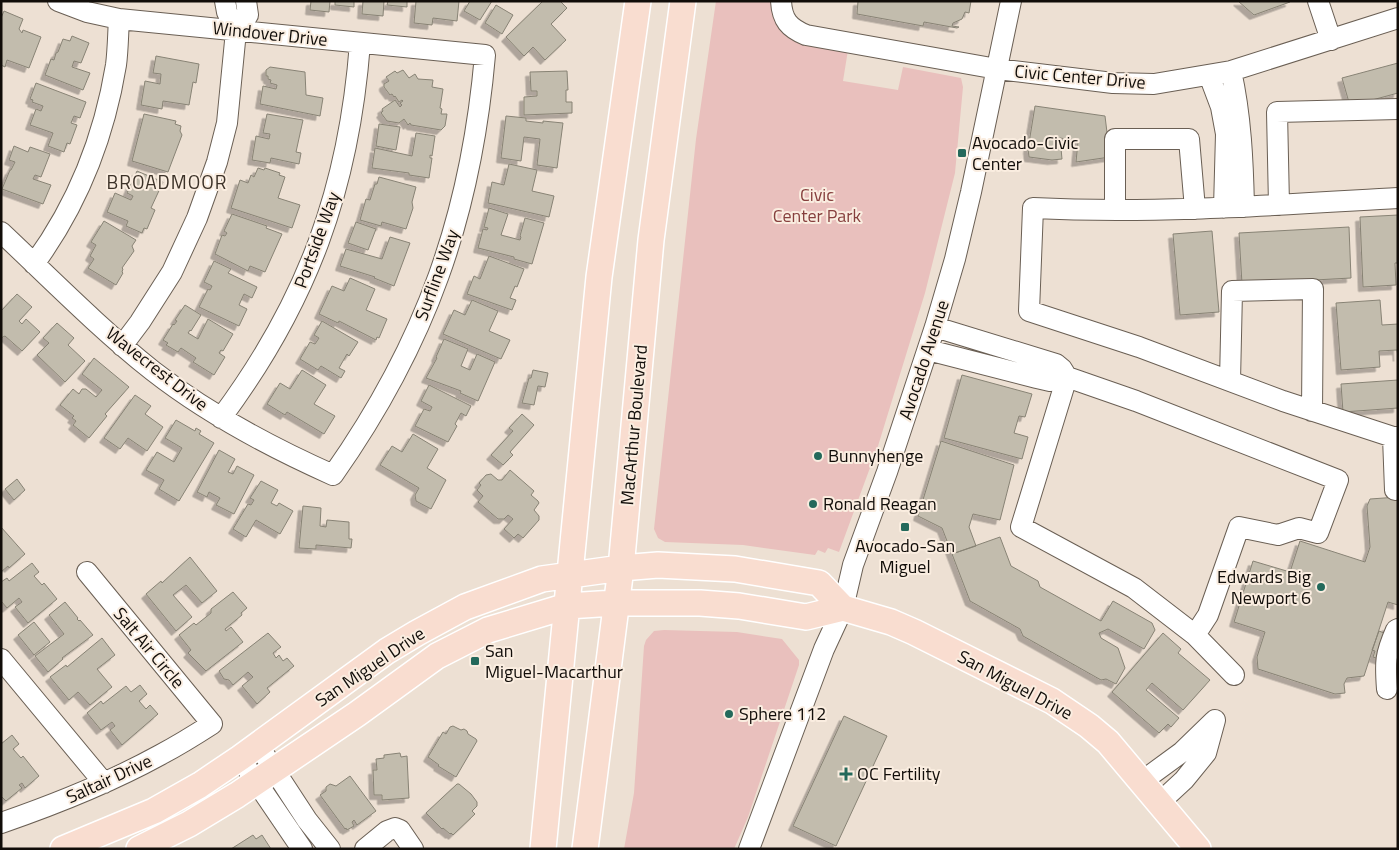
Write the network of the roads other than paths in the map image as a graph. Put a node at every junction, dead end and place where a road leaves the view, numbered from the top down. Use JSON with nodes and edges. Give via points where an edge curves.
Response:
{"nodes":[{"id":1,"x":58,"y":1,"type":"edge"},
{"id":2,"x":225,"y":1,"type":"edge"},
{"id":3,"x":246,"y":1,"type":"edge"},
{"id":4,"x":638,"y":1,"type":"edge"},
{"id":5,"x":683,"y":1,"type":"edge"},
{"id":6,"x":781,"y":1,"type":"edge"},
{"id":7,"x":1011,"y":1,"type":"edge"},
{"id":8,"x":1318,"y":1,"type":"edge"},
{"id":9,"x":1398,"y":18,"type":"edge"},
{"id":10,"x":120,"y":19,"type":"junction"},
{"id":11,"x":236,"y":31,"type":"junction"},
{"id":12,"x":1331,"y":40,"type":"junction"},
{"id":13,"x":360,"y":43,"type":"junction"},
{"id":14,"x":485,"y":55,"type":"joint"},
{"id":15,"x":997,"y":69,"type":"junction"},
{"id":16,"x":1231,"y":71,"type":"junction"},
{"id":17,"x":1209,"y":74,"type":"junction"},
{"id":18,"x":1398,"y":109,"type":"edge"},
{"id":19,"x":1398,"y":198,"type":"edge"},
{"id":20,"x":1279,"y":205,"type":"junction"},
{"id":21,"x":1234,"y":207,"type":"junction"},
{"id":22,"x":1195,"y":209,"type":"junction"},
{"id":23,"x":1115,"y":210,"type":"junction"},
{"id":24,"x":1,"y":232,"type":"edge"},
{"id":25,"x":34,"y":264,"type":"junction"},
{"id":26,"x":935,"y":328,"type":"junction"},
{"id":27,"x":122,"y":346,"type":"junction"},
{"id":28,"x":928,"y":350,"type":"junction"},
{"id":29,"x":1067,"y":377,"type":"junction"},
{"id":30,"x":1230,"y":381,"type":"junction"},
{"id":31,"x":1312,"y":411,"type":"junction"},
{"id":32,"x":221,"y":418,"type":"junction"},
{"id":33,"x":1396,"y":437,"type":"edge"},
{"id":34,"x":333,"y":475,"type":"joint"},
{"id":35,"x":1395,"y":490,"type":"dead end"},
{"id":36,"x":621,"y":568,"type":"junction"},
{"id":37,"x":86,"y":572,"type":"dead end"},
{"id":38,"x":571,"y":575,"type":"junction"},
{"id":39,"x":615,"y":603,"type":"junction"},
{"id":40,"x":567,"y":606,"type":"junction"},
{"id":41,"x":843,"y":608,"type":"junction"},
{"id":42,"x":1398,"y":629,"type":"edge"},
{"id":43,"x":1195,"y":635,"type":"junction"},
{"id":44,"x":1,"y":659,"type":"edge"},
{"id":45,"x":1234,"y":675,"type":"dead end"},
{"id":46,"x":1387,"y":689,"type":"dead end"},
{"id":47,"x":212,"y":724,"type":"joint"},
{"id":48,"x":249,"y":752,"type":"junction"},
{"id":49,"x":265,"y":776,"type":"junction"},
{"id":50,"x":1141,"y":782,"type":"junction"},
{"id":51,"x":104,"y":783,"type":"junction"},
{"id":52,"x":1158,"y":804,"type":"junction"},
{"id":53,"x":1,"y":823,"type":"edge"},
{"id":54,"x":114,"y":829,"type":"junction"},
{"id":55,"x":63,"y":849,"type":"edge"},
{"id":56,"x":93,"y":849,"type":"edge"},
{"id":57,"x":139,"y":849,"type":"edge"},
{"id":58,"x":302,"y":849,"type":"edge"},
{"id":59,"x":330,"y":849,"type":"edge"},
{"id":60,"x":365,"y":849,"type":"edge"},
{"id":61,"x":413,"y":849,"type":"edge"},
{"id":62,"x":544,"y":849,"type":"edge"},
{"id":63,"x":585,"y":849,"type":"edge"},
{"id":64,"x":749,"y":849,"type":"edge"},
{"id":65,"x":1198,"y":849,"type":"edge"}],
"edges":[{"from":1,"to":10,"type":"street","name":"Windover Drive"},
{"from":2,"to":11,"type":"street"},
{"from":3,"to":11,"type":"street","via":[[248,15]]},
{"from":4,"to":38,"type":"main road","via":[[599,277]]},
{"from":5,"to":36,"type":"main road","name":"MacArthur Boulevard","via":[[651,240]]},
{"from":6,"to":15,"type":"street","name":"Civic Center Drive","via":[[786,22],[806,35]]},
{"from":7,"to":15,"type":"street","name":"Avocado Avenue"},
{"from":8,"to":12,"type":"street"},
{"from":9,"to":12,"type":"street","name":"Civic Center Drive"},
{"from":10,"to":11,"type":"street","name":"Windover Drive"},
{"from":10,"to":25,"type":"street","via":[[116,63],[96,148],[80,189]]},
{"from":11,"to":13,"type":"street","name":"Windover Drive"},
{"from":11,"to":27,"type":"street","via":[[227,123],[198,218],[172,272]]},
{"from":12,"to":16,"type":"street","name":"Civic Center Drive"},
{"from":13,"to":14,"type":"street","name":"Windover Drive"},
{"from":13,"to":32,"type":"street","name":"Portside Way","via":[[348,144],[320,241],[277,333]]},
{"from":14,"to":34,"type":"street","name":"Surfline Way","via":[[468,177],[446,256],[398,370],[357,442]]},
{"from":15,"to":17,"type":"street","name":"Civic Center Drive","via":[[1113,83],[1154,84]]},
{"from":15,"to":26,"type":"street","name":"Avocado Avenue","via":[[955,259]]},
{"from":16,"to":17,"type":"street","name":"Civic Center Drive"},
{"from":16,"to":21,"type":"street","via":[[1238,100],[1242,146]]},
{"from":17,"to":21,"type":"street","via":[[1221,107]]},
{"from":18,"to":20,"type":"street","via":[[1277,112]]},
{"from":19,"to":20,"type":"street"},
{"from":20,"to":21,"type":"street"},
{"from":21,"to":22,"type":"street"},
{"from":22,"to":23,"type":"street"},
{"from":22,"to":23,"type":"street","via":[[1189,139],[1115,139]]},
{"from":23,"to":30,"type":"street","via":[[1033,208],[1028,311]]},
{"from":24,"to":25,"type":"street","name":"Wavecrest Drive"},
{"from":25,"to":27,"type":"street","name":"Wavecrest Drive"},
{"from":26,"to":28,"type":"street","name":"Avocado Avenue"},
{"from":26,"to":29,"type":"street","via":[[1056,364]]},
{"from":27,"to":32,"type":"street","name":"Wavecrest Drive"},
{"from":28,"to":29,"type":"street","via":[[1043,380]]},
{"from":28,"to":41,"type":"street","name":"Avocado Avenue","via":[[853,565]]},
{"from":29,"to":43,"type":"street","via":[[1021,527],[1134,588]]},
{"from":29,"to":43,"type":"street","via":[[1338,480],[1318,533],[1299,528],[1278,535],[1239,527],[1208,615]]},
{"from":30,"to":31,"type":"street"},
{"from":30,"to":31,"type":"street","via":[[1232,291],[1313,289]]},
{"from":31,"to":33,"type":"street"},
{"from":32,"to":34,"type":"street","name":"Wavecrest Drive","via":[[272,447]]},
{"from":33,"to":35,"type":"street"},
{"from":36,"to":38,"type":"main road","name":"San Miguel Drive"},
{"from":36,"to":39,"type":"main road","name":"MacArthur Boulevard"},
{"from":36,"to":41,"type":"main road","name":"San Miguel Drive","via":[[658,565],[735,569],[819,583]]},
{"from":37,"to":47,"type":"street","name":"Salt Air Circle"},
{"from":38,"to":40,"type":"main road"},
{"from":38,"to":48,"type":"main road","name":"San Miguel Drive","via":[[542,579],[465,607],[417,633],[344,681]]},
{"from":39,"to":40,"type":"main road","name":"San Miguel Drive"},
{"from":39,"to":41,"type":"main road","name":"San Miguel Drive","via":[[700,603],[806,617]]},
{"from":39,"to":63,"type":"main road","name":"MacArthur Boulevard"},
{"from":40,"to":49,"type":"main road","name":"San Miguel Drive","via":[[488,630],[437,656]]},
{"from":40,"to":62,"type":"main road"},
{"from":41,"to":50,"type":"main road","name":"San Miguel Drive","via":[[891,622],[1052,701],[1108,742]]},
{"from":41,"to":64,"type":"street","name":"Avocado Avenue","via":[[824,649]]},
{"from":42,"to":46,"type":"street","via":[[1385,662]]},
{"from":43,"to":45,"type":"street"},
{"from":44,"to":51,"type":"street"},
{"from":47,"to":51,"type":"street","name":"Saltair Drive","via":[[159,756]]},
{"from":48,"to":49,"type":"street"},
{"from":48,"to":54,"type":"main road","name":"San Miguel Drive","via":[[200,785]]},
{"from":49,"to":57,"type":"main road","name":"San Miguel Drive","via":[[189,824]]},
{"from":49,"to":58,"type":"street"},
{"from":49,"to":59,"type":"street"},
{"from":50,"to":52,"type":"main road","name":"San Miguel Drive"},
{"from":50,"to":52,"type":"street","via":[[1182,752],[1215,720],[1206,753]]},
{"from":51,"to":53,"type":"street","name":"Saltair Drive"},
{"from":52,"to":65,"type":"main road","name":"San Miguel Drive"},
{"from":54,"to":55,"type":"main road","name":"San Miguel Drive"},
{"from":54,"to":56,"type":"street"},
{"from":60,"to":61,"type":"street","via":[[395,828]]}]}
